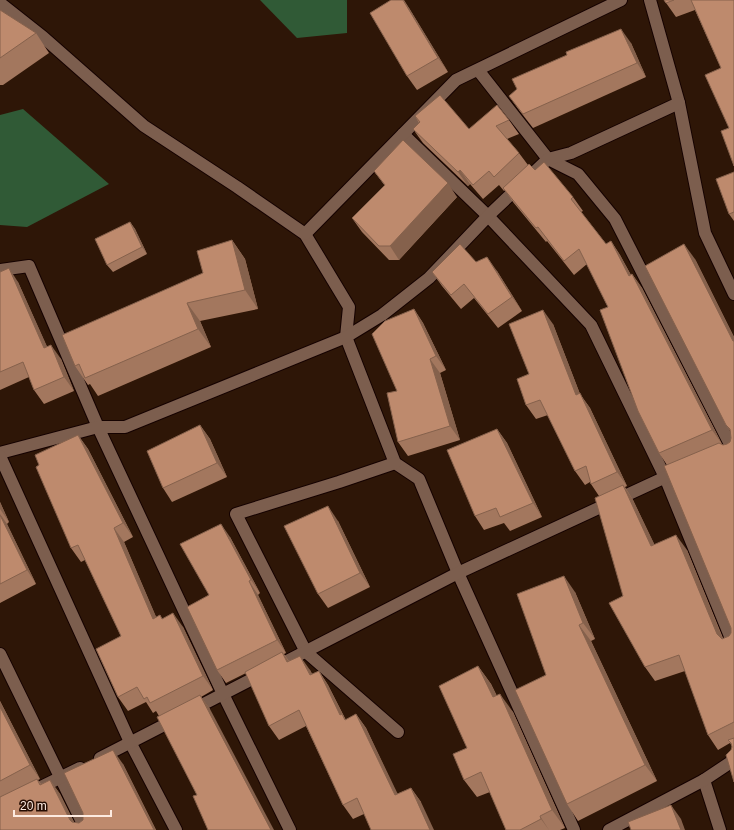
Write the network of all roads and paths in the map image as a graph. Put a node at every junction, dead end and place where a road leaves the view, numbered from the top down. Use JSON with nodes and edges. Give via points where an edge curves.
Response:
{"nodes":[{"id":1,"x":621,"y":0,"type":"edge"},
{"id":2,"x":650,"y":0,"type":"edge"},
{"id":3,"x":0,"y":2,"type":"edge"},
{"id":4,"x":478,"y":70,"type":"junction"},
{"id":5,"x":679,"y":103,"type":"junction"},
{"id":6,"x":403,"y":134,"type":"junction"},
{"id":7,"x":548,"y":159,"type":"junction"},
{"id":8,"x":488,"y":216,"type":"junction"},
{"id":9,"x":305,"y":234,"type":"junction"},
{"id":10,"x":0,"y":270,"type":"edge"},
{"id":11,"x":734,"y":294,"type":"edge"},
{"id":12,"x":346,"y":337,"type":"junction"},
{"id":13,"x":98,"y":427,"type":"junction"},
{"id":14,"x":733,"y":449,"type":"edge"},
{"id":15,"x":718,"y":453,"type":"edge"},
{"id":16,"x":0,"y":454,"type":"edge"},
{"id":17,"x":395,"y":463,"type":"junction"},
{"id":18,"x":692,"y":465,"type":"edge"},
{"id":19,"x":665,"y":477,"type":"junction"},
{"id":20,"x":458,"y":573,"type":"junction"},
{"id":21,"x":734,"y":646,"type":"edge"},
{"id":22,"x":306,"y":652,"type":"junction"},
{"id":23,"x":0,"y":654,"type":"edge"},
{"id":24,"x":223,"y":694,"type":"junction"},
{"id":25,"x":398,"y":732,"type":"dead end"},
{"id":26,"x":130,"y":742,"type":"junction"},
{"id":27,"x":734,"y":760,"type":"edge"},
{"id":28,"x":60,"y":778,"type":"junction"},
{"id":29,"x":704,"y":780,"type":"junction"},
{"id":30,"x":27,"y":794,"type":"edge"},
{"id":31,"x":86,"y":830,"type":"edge"},
{"id":32,"x":176,"y":830,"type":"edge"},
{"id":33,"x":290,"y":830,"type":"edge"},
{"id":34,"x":574,"y":830,"type":"edge"},
{"id":35,"x":609,"y":830,"type":"edge"},
{"id":36,"x":720,"y":830,"type":"edge"}],
"edges":[{"from":1,"to":4,"type":"street"},
{"from":2,"to":5,"type":"street"},
{"from":3,"to":9,"type":"street","via":[[144,126]]},
{"from":4,"to":6,"type":"street","via":[[456,80]]},
{"from":4,"to":7,"type":"street"},
{"from":5,"to":7,"type":"street","via":[[571,153]]},
{"from":5,"to":11,"type":"street","via":[[705,233]]},
{"from":6,"to":8,"type":"street"},
{"from":6,"to":9,"type":"street"},
{"from":7,"to":8,"type":"street"},
{"from":7,"to":14,"type":"street","via":[[578,174],[615,219]]},
{"from":8,"to":12,"type":"street","via":[[429,278],[382,315]]},
{"from":8,"to":19,"type":"street","via":[[592,324]]},
{"from":9,"to":12,"type":"street","via":[[349,307]]},
{"from":10,"to":13,"type":"street","via":[[29,266]]},
{"from":12,"to":13,"type":"street","via":[[124,426]]},
{"from":12,"to":17,"type":"street"},
{"from":13,"to":16,"type":"street"},
{"from":13,"to":24,"type":"street"},
{"from":14,"to":15,"type":"street"},
{"from":16,"to":26,"type":"street"},
{"from":17,"to":20,"type":"street","via":[[419,479]]},
{"from":17,"to":22,"type":"street","via":[[236,514]]},
{"from":18,"to":19,"type":"street"},
{"from":19,"to":20,"type":"street"},
{"from":19,"to":21,"type":"street"},
{"from":20,"to":22,"type":"street"},
{"from":20,"to":34,"type":"street"},
{"from":22,"to":24,"type":"street"},
{"from":22,"to":25,"type":"street"},
{"from":23,"to":28,"type":"street"},
{"from":24,"to":26,"type":"street"},
{"from":24,"to":33,"type":"street"},
{"from":26,"to":28,"type":"street"},
{"from":26,"to":32,"type":"street"},
{"from":27,"to":29,"type":"street"},
{"from":28,"to":30,"type":"street"},
{"from":28,"to":31,"type":"street"},
{"from":29,"to":35,"type":"street"},
{"from":29,"to":36,"type":"street"}]}
